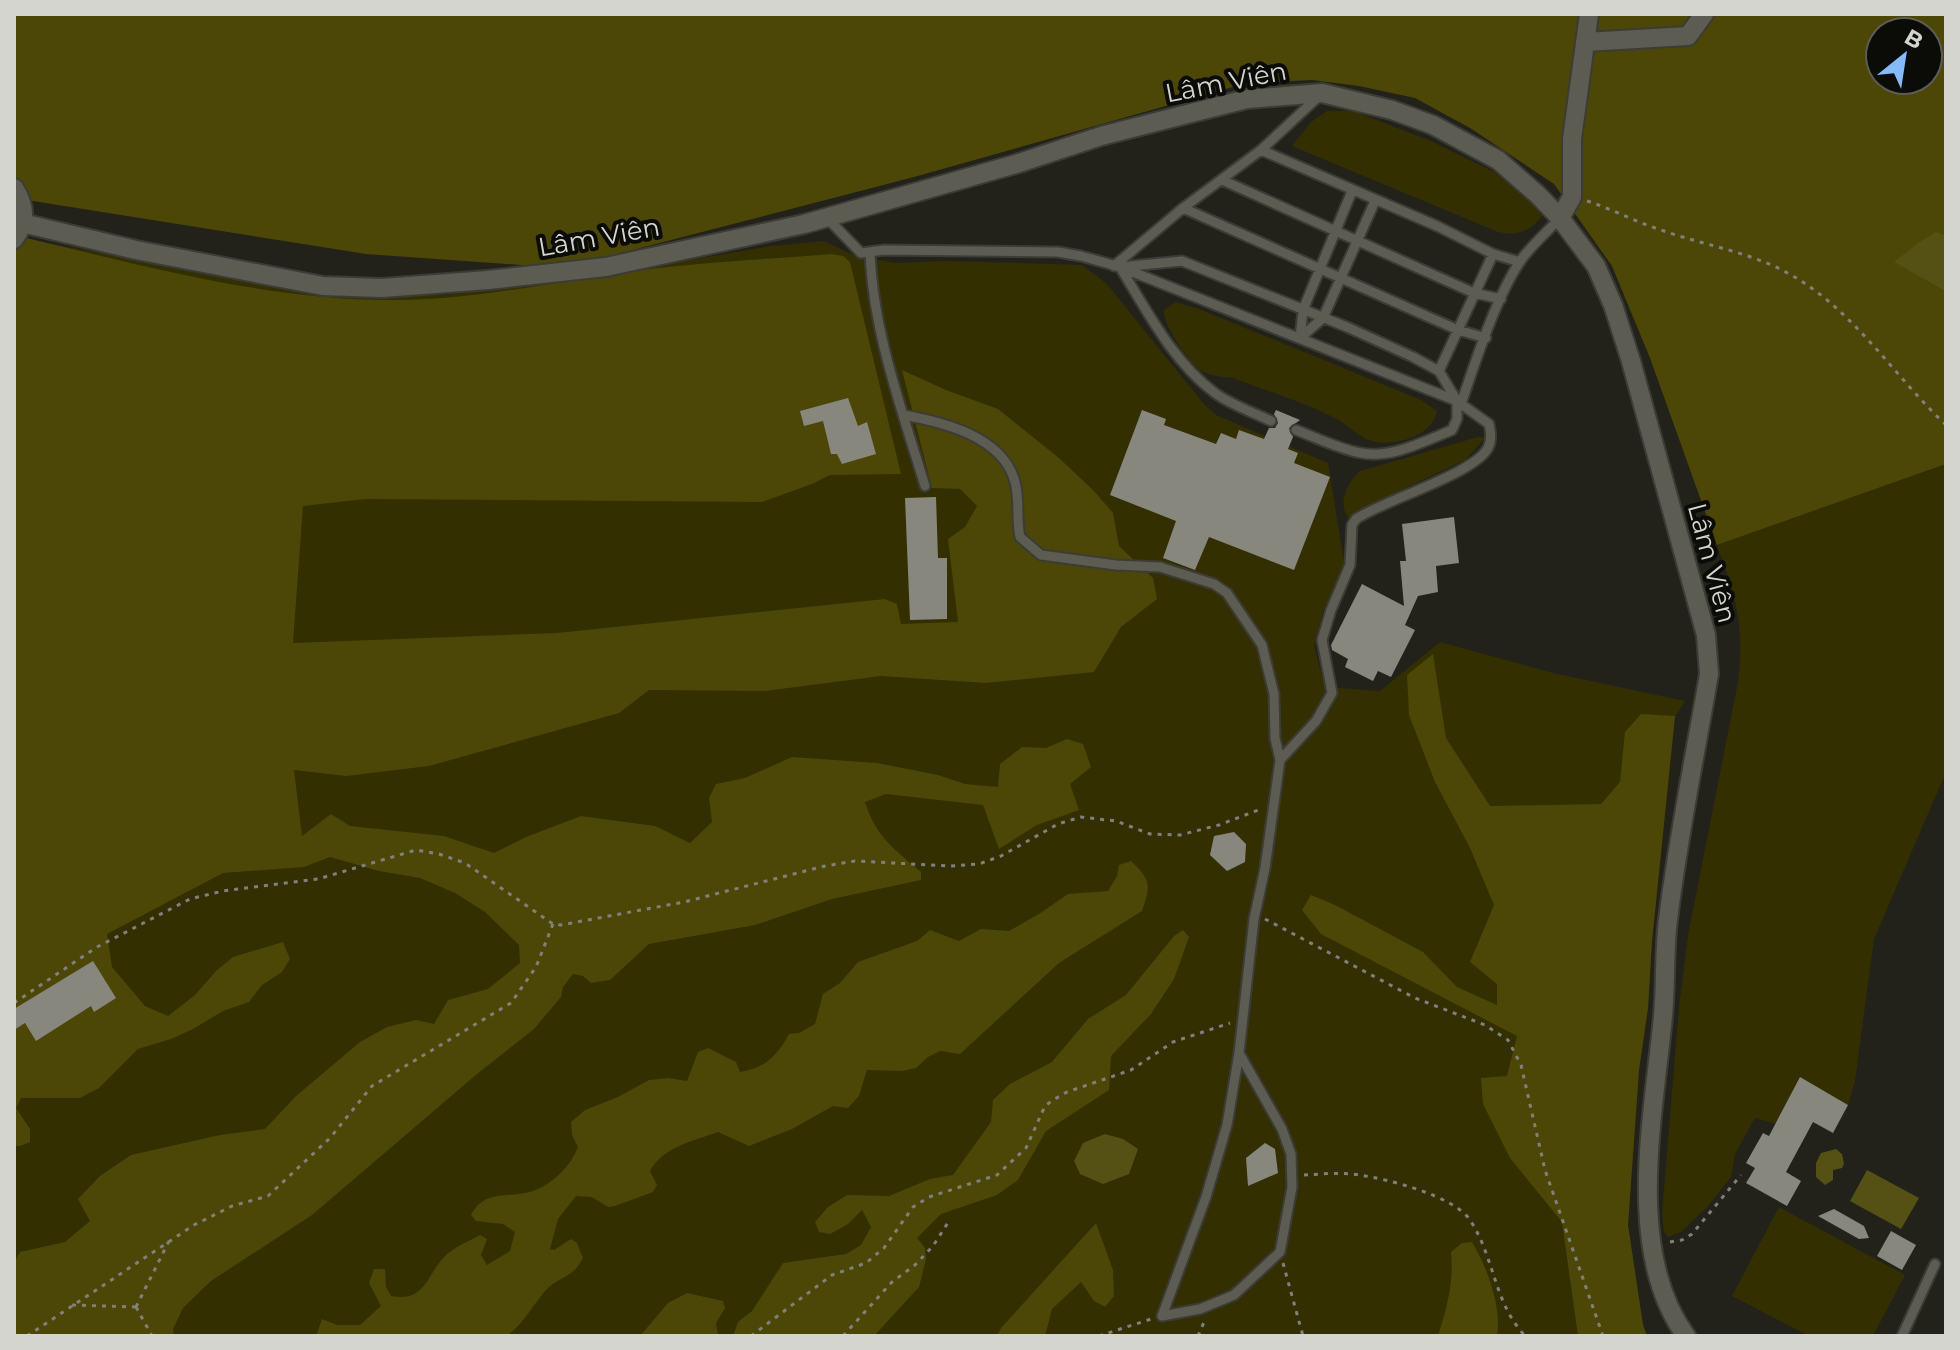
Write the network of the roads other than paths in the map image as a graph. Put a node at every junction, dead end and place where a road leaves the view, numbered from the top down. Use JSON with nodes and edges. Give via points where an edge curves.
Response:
{"nodes":[{"id":1,"x":1589,"y":14,"type":"edge"},
{"id":2,"x":1704,"y":14,"type":"edge"},
{"id":3,"x":1585,"y":42,"type":"junction"},
{"id":4,"x":1322,"y":93,"type":"junction"},
{"id":5,"x":1261,"y":150,"type":"junction"},
{"id":6,"x":1222,"y":180,"type":"junction"},
{"id":7,"x":14,"y":188,"type":"edge"},
{"id":8,"x":1352,"y":191,"type":"junction"},
{"id":9,"x":1375,"y":201,"type":"junction"},
{"id":10,"x":1183,"y":208,"type":"junction"},
{"id":11,"x":826,"y":217,"type":"junction"},
{"id":12,"x":1560,"y":218,"type":"junction"},
{"id":13,"x":18,"y":231,"type":"edge"},
{"id":14,"x":1335,"y":233,"type":"junction"},
{"id":15,"x":1358,"y":242,"type":"junction"},
{"id":16,"x":870,"y":252,"type":"junction"},
{"id":17,"x":1493,"y":254,"type":"junction"},
{"id":18,"x":1520,"y":262,"type":"junction"},
{"id":19,"x":1117,"y":266,"type":"junction"},
{"id":20,"x":1319,"y":270,"type":"junction"},
{"id":21,"x":1341,"y":280,"type":"junction"},
{"id":22,"x":1474,"y":293,"type":"junction"},
{"id":23,"x":1501,"y":299,"type":"junction"},
{"id":24,"x":1303,"y":310,"type":"junction"},
{"id":25,"x":1323,"y":318,"type":"junction"},
{"id":26,"x":1458,"y":330,"type":"junction"},
{"id":27,"x":1300,"y":338,"type":"junction"},
{"id":28,"x":1486,"y":338,"type":"junction"},
{"id":29,"x":1439,"y":371,"type":"junction"},
{"id":30,"x":1459,"y":402,"type":"junction"},
{"id":31,"x":904,"y":415,"type":"junction"},
{"id":32,"x":1271,"y":421,"type":"dead end"},
{"id":33,"x":1296,"y":430,"type":"dead end"},
{"id":34,"x":925,"y":486,"type":"dead end"},
{"id":35,"x":1280,"y":760,"type":"junction"},
{"id":36,"x":1239,"y":1053,"type":"junction"},
{"id":37,"x":1935,"y":1264,"type":"dead end"},
{"id":38,"x":1686,"y":1336,"type":"edge"},
{"id":39,"x":1902,"y":1336,"type":"edge"}],
"edges":[{"from":1,"to":3,"type":"street"},
{"from":2,"to":3,"type":"street","via":[[1688,36]]},
{"from":3,"to":12,"type":"street","via":[[1572,139],[1572,197]]},
{"from":4,"to":5,"type":"lane"},
{"from":4,"to":11,"type":"street","name":"Lâm Viên","via":[[1247,99],[1195,112]]},
{"from":4,"to":12,"type":"street","name":"Lâm Viên","via":[[1433,125],[1498,160]]},
{"from":5,"to":6,"type":"lane"},
{"from":5,"to":8,"type":"lane"},
{"from":6,"to":10,"type":"lane"},
{"from":6,"to":14,"type":"lane"},
{"from":7,"to":13,"type":"street","name":"Lâm Viên","via":[[24,211]]},
{"from":8,"to":9,"type":"lane"},
{"from":8,"to":14,"type":"lane"},
{"from":9,"to":15,"type":"lane"},
{"from":9,"to":17,"type":"lane"},
{"from":10,"to":19,"type":"lane"},
{"from":10,"to":20,"type":"lane"},
{"from":11,"to":13,"type":"street","name":"Lâm Viên","via":[[606,267],[382,288],[323,286]]},
{"from":11,"to":16,"type":"lane","via":[[861,253]]},
{"from":12,"to":18,"type":"lane"},
{"from":12,"to":38,"type":"street","name":"Lâm Viên","via":[[1596,266],[1613,305],[1706,635],[1709,674],[1664,962],[1647,1198],[1660,1285]]},
{"from":14,"to":15,"type":"lane"},
{"from":14,"to":20,"type":"lane"},
{"from":15,"to":21,"type":"lane"},
{"from":15,"to":22,"type":"lane"},
{"from":16,"to":19,"type":"lane","via":[[1058,252]]},
{"from":16,"to":31,"type":"lane","via":[[876,316]]},
{"from":17,"to":18,"type":"lane"},
{"from":17,"to":22,"type":"lane"},
{"from":18,"to":23,"type":"lane"},
{"from":19,"to":24,"type":"lane","via":[[1182,261]]},
{"from":19,"to":27,"type":"lane"},
{"from":19,"to":32,"type":"lane","via":[[1190,371],[1218,395]]},
{"from":20,"to":21,"type":"lane"},
{"from":20,"to":24,"type":"lane"},
{"from":21,"to":25,"type":"lane"},
{"from":21,"to":26,"type":"lane"},
{"from":22,"to":23,"type":"lane"},
{"from":22,"to":26,"type":"lane"},
{"from":23,"to":28,"type":"lane"},
{"from":24,"to":25,"type":"lane"},
{"from":24,"to":27,"type":"lane"},
{"from":25,"to":27,"type":"lane"},
{"from":25,"to":29,"type":"lane"},
{"from":26,"to":28,"type":"lane"},
{"from":26,"to":29,"type":"lane"},
{"from":27,"to":30,"type":"lane"},
{"from":28,"to":30,"type":"lane"},
{"from":29,"to":30,"type":"lane"},
{"from":30,"to":33,"type":"lane","via":[[1452,430],[1378,454],[1360,453]]},
{"from":30,"to":35,"type":"lane","via":[[1489,424],[1488,450],[1469,466],[1356,519],[1350,565],[1322,640],[1332,693],[1316,721]]},
{"from":31,"to":34,"type":"lane"},
{"from":31,"to":35,"type":"lane","via":[[980,440],[1002,459],[1014,479],[1020,537],[1041,555],[1160,567],[1227,593],[1262,645],[1274,694]]},
{"from":35,"to":36,"type":"lane"},
{"from":36,"to":36,"type":"lane","via":[[1291,1154],[1280,1252],[1234,1295],[1162,1316],[1206,1197],[1227,1125]]},
{"from":37,"to":39,"type":"lane"}]}
